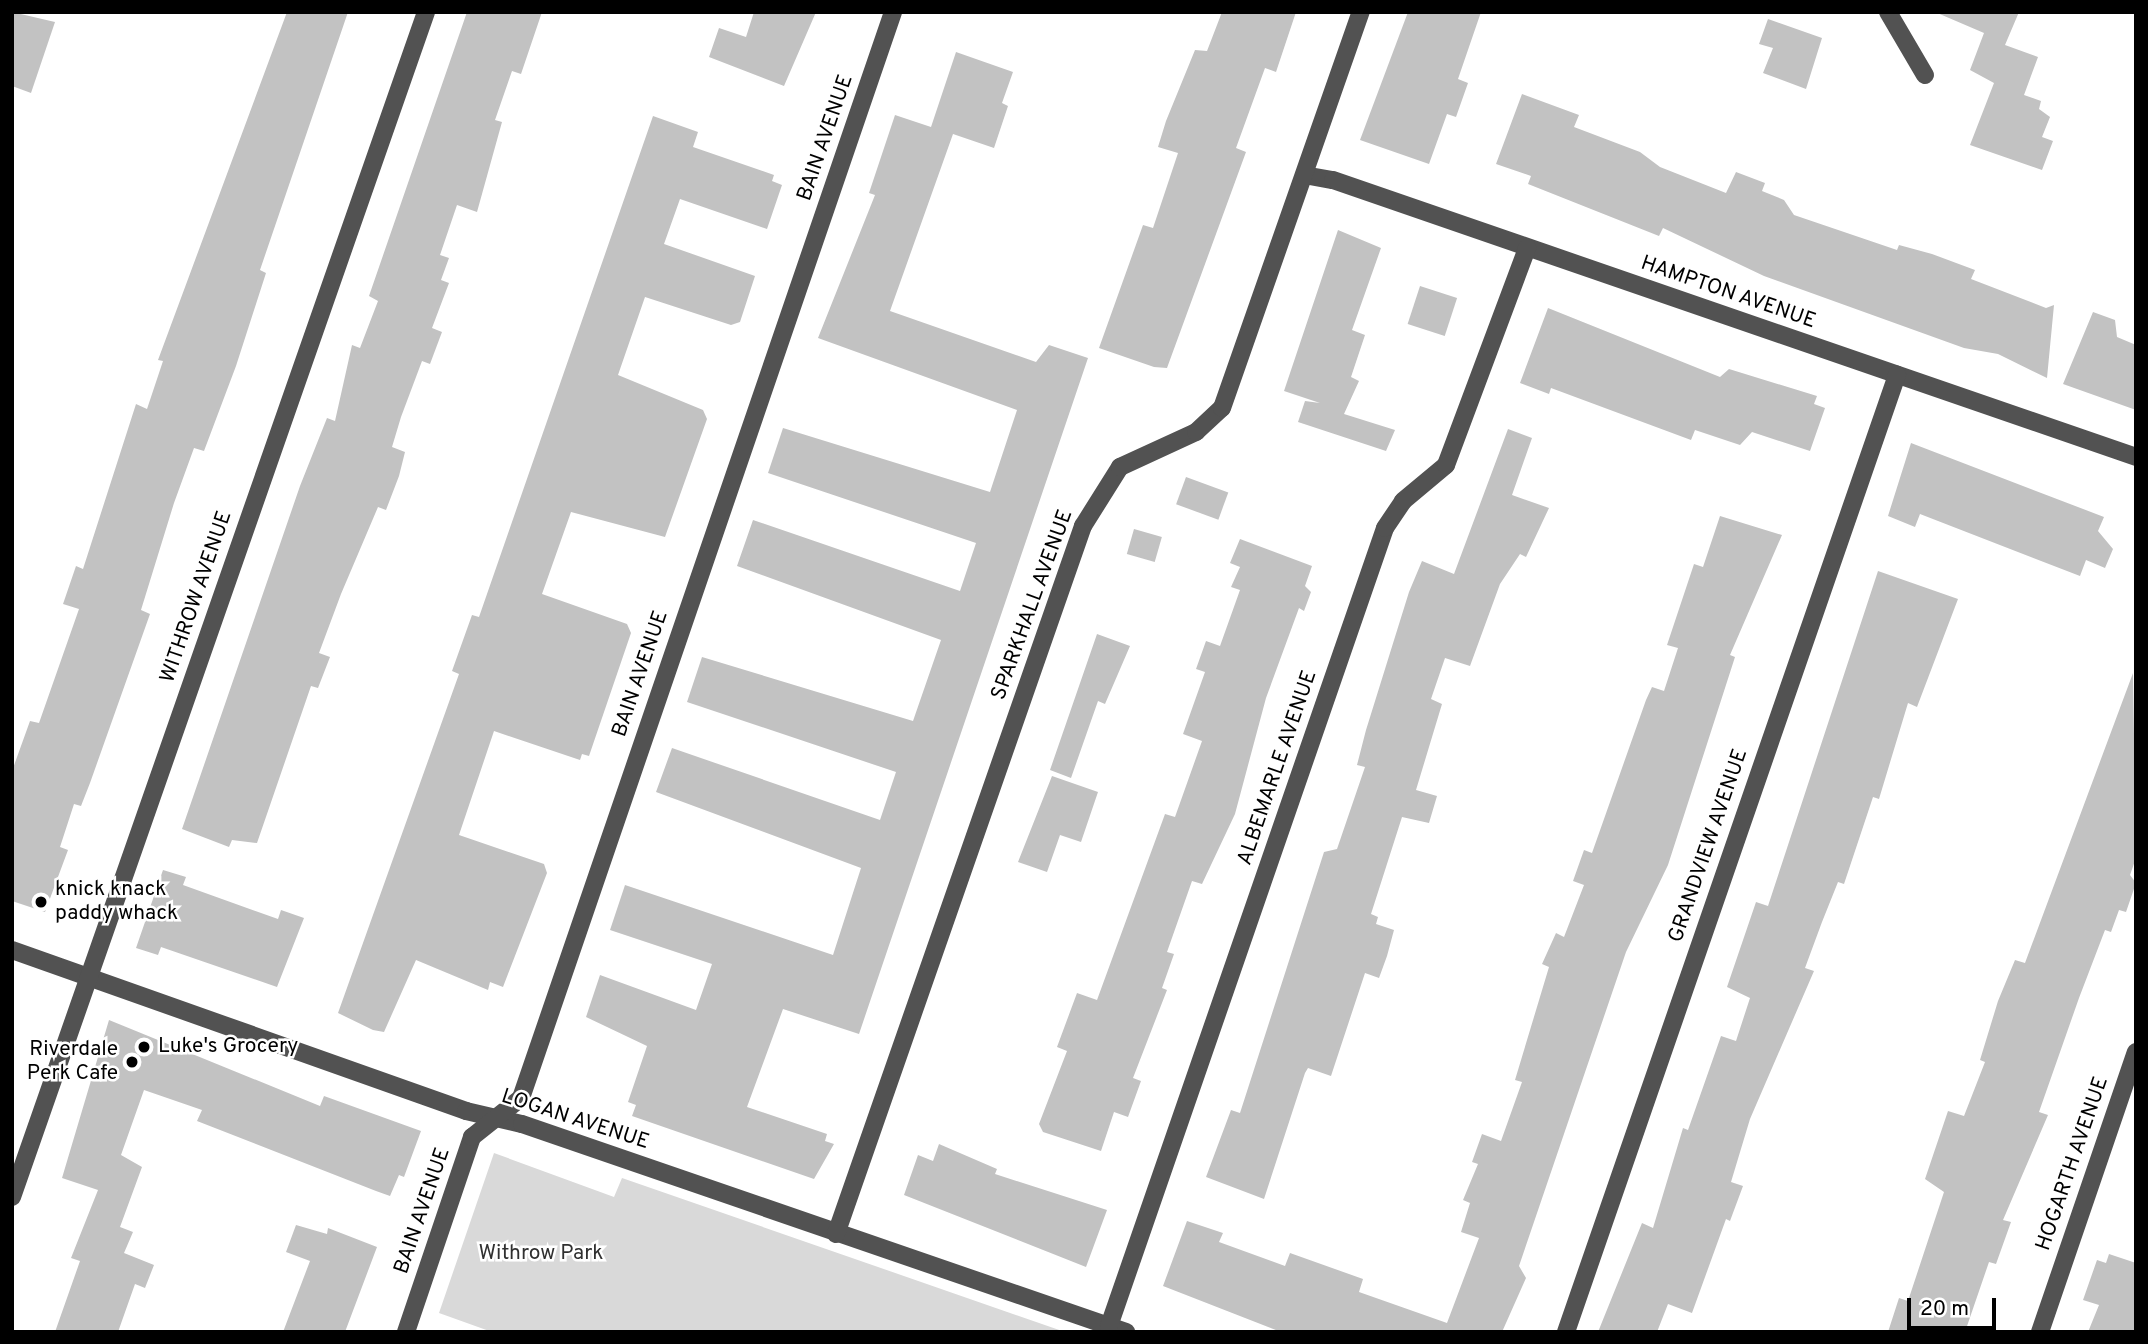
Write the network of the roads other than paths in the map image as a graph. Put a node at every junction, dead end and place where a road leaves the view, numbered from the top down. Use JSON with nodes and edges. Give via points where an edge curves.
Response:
{"nodes":[{"id":1,"x":426,"y":12,"type":"edge"},
{"id":2,"x":893,"y":12,"type":"edge"},
{"id":3,"x":1361,"y":12,"type":"edge"},
{"id":4,"x":1888,"y":12,"type":"edge"},
{"id":5,"x":1925,"y":75,"type":"dead end"},
{"id":6,"x":1304,"y":175,"type":"junction"},
{"id":7,"x":1527,"y":248,"type":"junction"},
{"id":8,"x":1897,"y":375,"type":"junction"},
{"id":9,"x":2136,"y":457,"type":"edge"},
{"id":10,"x":12,"y":950,"type":"edge"},
{"id":11,"x":87,"y":978,"type":"junction"},
{"id":12,"x":2136,"y":1052,"type":"edge"},
{"id":13,"x":498,"y":1117,"type":"junction"},
{"id":14,"x":12,"y":1197,"type":"edge"},
{"id":15,"x":836,"y":1234,"type":"junction"},
{"id":16,"x":1117,"y":1329,"type":"edge"},
{"id":17,"x":406,"y":1332,"type":"edge"},
{"id":18,"x":1566,"y":1332,"type":"edge"},
{"id":19,"x":2040,"y":1332,"type":"edge"}],
"edges":[{"from":1,"to":11,"type":"street","name":"WITHROW AVENUE"},
{"from":2,"to":13,"type":"street","name":"BAIN AVENUE","via":[[521,1097]]},
{"from":3,"to":6,"type":"street","name":"SPARKHALL AVENUE"},
{"from":4,"to":5,"type":"street"},
{"from":6,"to":7,"type":"street","name":"HAMPTON AVENUE"},
{"from":6,"to":15,"type":"street","name":"SPARKHALL AVENUE","via":[[1216,417],[1120,467],[1083,526]]},
{"from":7,"to":8,"type":"street","name":"HAMPTON AVENUE"},
{"from":7,"to":16,"type":"street","name":"ALBEMARLE AVENUE","via":[[1446,464],[1403,501],[1385,528]]},
{"from":8,"to":9,"type":"street","name":"HAMPTON AVENUE"},
{"from":8,"to":18,"type":"street","name":"GRANDVIEW AVENUE"},
{"from":10,"to":11,"type":"street","name":"LOGAN AVENUE"},
{"from":11,"to":13,"type":"street","name":"LOGAN AVENUE","via":[[466,1111]]},
{"from":11,"to":14,"type":"street","name":"WITHROW AVENUE"},
{"from":12,"to":19,"type":"street","name":"HOGARTH AVENUE"},
{"from":13,"to":15,"type":"street","name":"LOGAN AVENUE"},
{"from":13,"to":17,"type":"street","name":"BAIN AVENUE","via":[[472,1137]]},
{"from":15,"to":16,"type":"street","name":"LOGAN AVENUE"}]}
